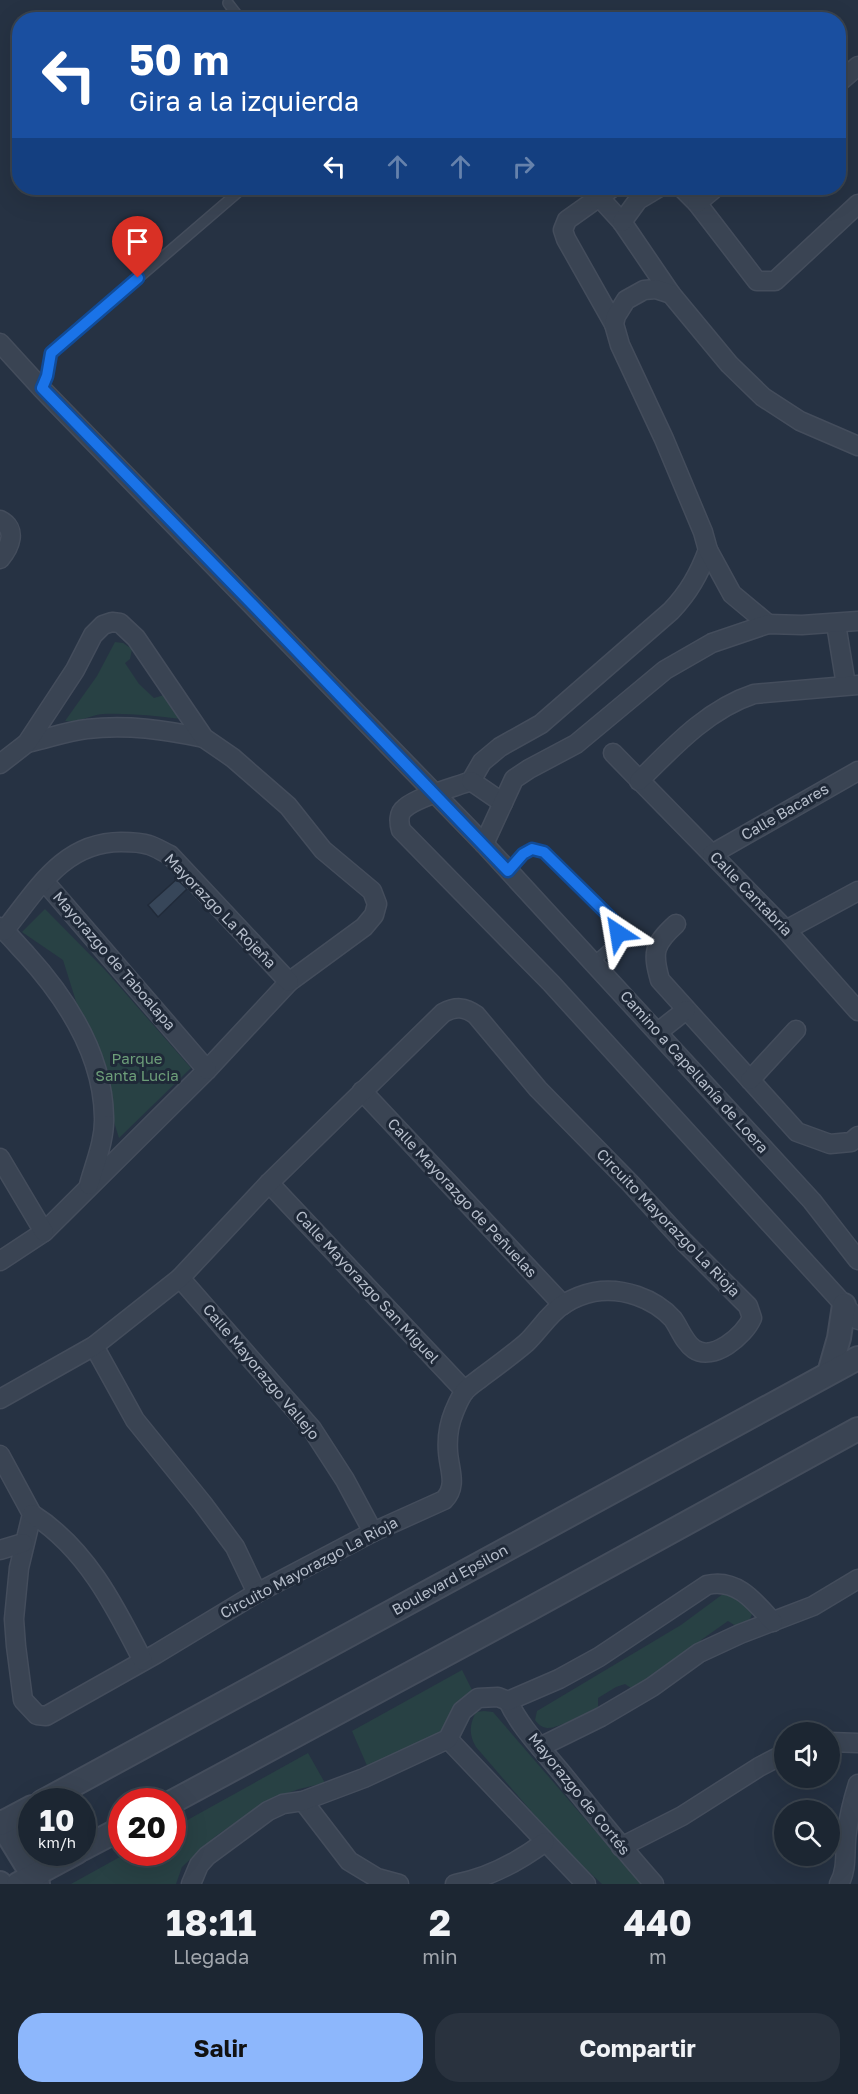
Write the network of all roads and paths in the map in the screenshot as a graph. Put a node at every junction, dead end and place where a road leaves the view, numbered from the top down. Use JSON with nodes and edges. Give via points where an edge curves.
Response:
{"nodes":[{"id":1,"x":228,"y":3,"type":"dead end"},
{"id":2,"x":235,"y":12,"type":"edge"},
{"id":3,"x":858,"y":66,"type":"edge"},
{"id":4,"x":846,"y":76,"type":"edge"},
{"id":5,"x":235,"y":195,"type":"edge"},
{"id":6,"x":602,"y":195,"type":"edge"},
{"id":7,"x":608,"y":195,"type":"edge"},
{"id":8,"x":646,"y":195,"type":"edge"},
{"id":9,"x":689,"y":195,"type":"edge"},
{"id":10,"x":707,"y":195,"type":"edge"},
{"id":11,"x":697,"y":203,"type":"junction"},
{"id":12,"x":858,"y":204,"type":"edge"},
{"id":13,"x":622,"y":222,"type":"junction"},
{"id":14,"x":671,"y":294,"type":"junction"},
{"id":15,"x":614,"y":324,"type":"junction"},
{"id":16,"x":0,"y":343,"type":"edge"},
{"id":17,"x":42,"y":388,"type":"junction"},
{"id":18,"x":858,"y":446,"type":"edge"},
{"id":19,"x":0,"y":520,"type":"edge"},
{"id":20,"x":708,"y":550,"type":"junction"},
{"id":21,"x":0,"y":559,"type":"edge"},
{"id":22,"x":858,"y":621,"type":"edge"},
{"id":23,"x":768,"y":624,"type":"junction"},
{"id":24,"x":836,"y":624,"type":"junction"},
{"id":25,"x":852,"y":685,"type":"edge"},
{"id":26,"x":204,"y":738,"type":"junction"},
{"id":27,"x":27,"y":743,"type":"junction"},
{"id":28,"x":613,"y":753,"type":"dead end"},
{"id":29,"x":0,"y":764,"type":"edge"},
{"id":30,"x":858,"y":771,"type":"edge"},
{"id":31,"x":471,"y":781,"type":"junction"},
{"id":32,"x":639,"y":781,"type":"junction"},
{"id":33,"x":435,"y":794,"type":"junction"},
{"id":34,"x":504,"y":803,"type":"junction"},
{"id":35,"x":484,"y":844,"type":"junction"},
{"id":36,"x":712,"y":854,"type":"junction"},
{"id":37,"x":508,"y":871,"type":"junction"},
{"id":38,"x":44,"y":880,"type":"junction"},
{"id":39,"x":858,"y":891,"type":"edge"},
{"id":40,"x":676,"y":924,"type":"dead end"},
{"id":41,"x":2,"y":929,"type":"edge"},
{"id":42,"x":786,"y":930,"type":"junction"},
{"id":43,"x":593,"y":962,"type":"junction"},
{"id":44,"x":289,"y":982,"type":"junction"},
{"id":45,"x":686,"y":1010,"type":"junction"},
{"id":46,"x":858,"y":1011,"type":"edge"},
{"id":47,"x":796,"y":1030,"type":"dead end"},
{"id":48,"x":658,"y":1032,"type":"junction"},
{"id":49,"x":207,"y":1070,"type":"junction"},
{"id":50,"x":750,"y":1080,"type":"junction"},
{"id":51,"x":362,"y":1091,"type":"junction"},
{"id":52,"x":858,"y":1136,"type":"edge"},
{"id":53,"x":0,"y":1158,"type":"edge"},
{"id":54,"x":269,"y":1183,"type":"junction"},
{"id":55,"x":88,"y":1186,"type":"junction"},
{"id":56,"x":44,"y":1232,"type":"junction"},
{"id":57,"x":858,"y":1260,"type":"edge"},
{"id":58,"x":0,"y":1261,"type":"edge"},
{"id":59,"x":180,"y":1278,"type":"junction"},
{"id":60,"x":563,"y":1305,"type":"junction"},
{"id":61,"x":851,"y":1313,"type":"edge"},
{"id":62,"x":94,"y":1346,"type":"junction"},
{"id":63,"x":858,"y":1358,"type":"edge"},
{"id":64,"x":829,"y":1373,"type":"junction"},
{"id":65,"x":465,"y":1391,"type":"junction"},
{"id":66,"x":0,"y":1399,"type":"edge"},
{"id":67,"x":855,"y":1433,"type":"edge"},
{"id":68,"x":0,"y":1455,"type":"edge"},
{"id":69,"x":32,"y":1514,"type":"junction"},
{"id":70,"x":373,"y":1532,"type":"junction"},
{"id":71,"x":23,"y":1543,"type":"junction"},
{"id":72,"x":0,"y":1550,"type":"edge"},
{"id":73,"x":858,"y":1579,"type":"edge"},
{"id":74,"x":8,"y":1593,"type":"edge"},
{"id":75,"x":256,"y":1593,"type":"junction"},
{"id":76,"x":773,"y":1622,"type":"junction"},
{"id":77,"x":143,"y":1661,"type":"junction"},
{"id":78,"x":508,"y":1701,"type":"junction"},
{"id":79,"x":448,"y":1739,"type":"junction"},
{"id":80,"x":840,"y":1742,"type":"edge"},
{"id":81,"x":858,"y":1743,"type":"edge"},
{"id":82,"x":540,"y":1747,"type":"junction"},
{"id":83,"x":774,"y":1759,"type":"edge"},
{"id":84,"x":858,"y":1784,"type":"edge"},
{"id":85,"x":68,"y":1788,"type":"edge"},
{"id":86,"x":186,"y":1794,"type":"edge"},
{"id":87,"x":303,"y":1802,"type":"junction"},
{"id":88,"x":18,"y":1814,"type":"edge"},
{"id":89,"x":0,"y":1823,"type":"edge"},
{"id":90,"x":545,"y":1842,"type":"junction"},
{"id":91,"x":621,"y":1847,"type":"junction"},
{"id":92,"x":54,"y":1866,"type":"edge"},
{"id":93,"x":30,"y":1881,"type":"edge"},
{"id":94,"x":191,"y":1884,"type":"edge"},
{"id":95,"x":399,"y":1884,"type":"edge"},
{"id":96,"x":455,"y":1884,"type":"edge"},
{"id":97,"x":586,"y":1884,"type":"edge"},
{"id":98,"x":654,"y":1884,"type":"edge"},
{"id":99,"x":839,"y":1884,"type":"edge"}],
"edges":[{"from":1,"to":2,"type":"lane"},
{"from":3,"to":4,"type":"street"},
{"from":5,"to":17,"type":"lane","via":[[51,353]]},
{"from":6,"to":15,"type":"street","via":[[567,220],[563,230]]},
{"from":7,"to":13,"type":"street"},
{"from":8,"to":13,"type":"street"},
{"from":9,"to":11,"type":"street"},
{"from":10,"to":11,"type":"street"},
{"from":11,"to":12,"type":"street","via":[[757,281],[775,281]]},
{"from":13,"to":14,"type":"street"},
{"from":14,"to":15,"type":"street","via":[[644,290],[626,300]]},
{"from":14,"to":18,"type":"street","via":[[729,364],[763,397],[800,421]]},
{"from":15,"to":20,"type":"street"},
{"from":16,"to":17,"type":"street","name":"Camino a Capellanía de Loera"},
{"from":17,"to":33,"type":"street","name":"Camino a Capellanía de Loera"},
{"from":19,"to":21,"type":"street","via":[[11,535]]},
{"from":20,"to":23,"type":"street","via":[[732,594]]},
{"from":20,"to":31,"type":"street","via":[[700,573],[671,611],[541,724],[482,762]]},
{"from":22,"to":24,"type":"street"},
{"from":23,"to":24,"type":"street"},
{"from":23,"to":34,"type":"street","via":[[712,643],[665,670],[576,744],[514,779]]},
{"from":24,"to":25,"type":"street"},
{"from":25,"to":32,"type":"street","via":[[740,698],[699,724]]},
{"from":26,"to":27,"type":"street","via":[[128,727],[86,729]]},
{"from":26,"to":27,"type":"street","via":[[136,638],[120,623],[112,622],[93,635]]},
{"from":26,"to":44,"type":"street","via":[[288,806],[323,850],[372,891],[376,899],[374,915],[364,927]]},
{"from":27,"to":29,"type":"street"},
{"from":28,"to":32,"type":"street","name":"Calle Cantabria"},
{"from":30,"to":36,"type":"street","name":"Calle Bacares"},
{"from":31,"to":33,"type":"street"},
{"from":31,"to":34,"type":"street"},
{"from":32,"to":36,"type":"street","name":"Calle Cantabria"},
{"from":33,"to":35,"type":"street","name":"Camino a Capellanía de Loera"},
{"from":33,"to":61,"type":"street","via":[[404,808],[399,817],[401,830],[551,983]]},
{"from":34,"to":35,"type":"street"},
{"from":35,"to":37,"type":"street","name":"Camino a Capellanía de Loera"},
{"from":36,"to":42,"type":"street","name":"Calle Cantabria"},
{"from":37,"to":43,"type":"street","name":"Camino a Capellanía de Loera"},
{"from":37,"to":43,"type":"lane","via":[[532,849],[544,852],[612,919],[618,933],[613,946]]},
{"from":38,"to":41,"type":"street","name":"Mayorazgo La Rojeña"},
{"from":38,"to":44,"type":"street","name":"Mayorazgo La Rojeña","via":[[84,848],[106,842],[149,845],[170,855]]},
{"from":38,"to":49,"type":"street","name":"Mayorazgo de Taboalapa"},
{"from":39,"to":42,"type":"street"},
{"from":40,"to":45,"type":"street","via":[[659,940],[655,960],[660,980]]},
{"from":41,"to":55,"type":"street","via":[[61,996],[95,1067],[104,1118]]},
{"from":42,"to":46,"type":"street","name":"Calle Cantabria"},
{"from":43,"to":48,"type":"street","name":"Camino a Capellanía de Loera"},
{"from":44,"to":49,"type":"street"},
{"from":45,"to":48,"type":"street"},
{"from":45,"to":50,"type":"street"},
{"from":47,"to":50,"type":"street"},
{"from":48,"to":57,"type":"street","name":"Camino a Capellanía de Loera","via":[[812,1201]]},
{"from":49,"to":55,"type":"street"},
{"from":50,"to":52,"type":"street","via":[[797,1132],[830,1144],[851,1142]]},
{"from":51,"to":54,"type":"street","name":"Circuito Mayorazgo La Rioja"},
{"from":51,"to":60,"type":"street","name":"Calle Mayorazgo de Peñuelas"},
{"from":51,"to":60,"type":"street","name":"Circuito Mayorazgo La Rioja","via":[[443,1012],[467,1009],[538,1089],[748,1306],[752,1318],[739,1336],[705,1353],[687,1342],[671,1317],[633,1294],[592,1292]]},
{"from":53,"to":56,"type":"street"},
{"from":54,"to":59,"type":"street","name":"Circuito Mayorazgo La Rioja"},
{"from":54,"to":65,"type":"street","name":"Calle Mayorazgo San Miguel"},
{"from":55,"to":56,"type":"street"},
{"from":56,"to":58,"type":"street"},
{"from":59,"to":62,"type":"street","name":"Circuito Mayorazgo La Rioja"},
{"from":59,"to":70,"type":"street","name":"Calle Mayorazgo Vallejo","via":[[312,1429]]},
{"from":60,"to":65,"type":"street","name":"Circuito Mayorazgo La Rioja","via":[[527,1342]]},
{"from":61,"to":64,"type":"street"},
{"from":62,"to":66,"type":"street","name":"Circuito Mayorazgo La Rioja"},
{"from":62,"to":75,"type":"street","via":[[135,1420],[234,1547]]},
{"from":63,"to":64,"type":"street","name":"Boulevard Epsilon"},
{"from":64,"to":85,"type":"street","name":"Boulevard Epsilon"},
{"from":65,"to":70,"type":"street","name":"Circuito Mayorazgo La Rioja","via":[[448,1434],[452,1483],[448,1496]]},
{"from":67,"to":86,"type":"street"},
{"from":68,"to":69,"type":"street"},
{"from":69,"to":71,"type":"street","name":"Circuito Mayorazgo La Rioja"},
{"from":69,"to":77,"type":"street","via":[[64,1538],[96,1577]]},
{"from":70,"to":75,"type":"street","name":"Circuito Mayorazgo La Rioja"},
{"from":71,"to":72,"type":"street"},
{"from":71,"to":74,"type":"street","name":"Circuito Mayorazgo La Rioja"},
{"from":73,"to":76,"type":"street","via":[[813,1606]]},
{"from":74,"to":77,"type":"street","name":"Circuito Mayorazgo La Rioja","via":[[23,1700],[36,1714],[46,1716],[55,1712]]},
{"from":75,"to":77,"type":"street","name":"Circuito Mayorazgo La Rioja"},
{"from":76,"to":78,"type":"street","via":[[749,1595],[726,1584],[707,1585],[599,1657]]},
{"from":76,"to":82,"type":"street","via":[[699,1653],[652,1687]]},
{"from":78,"to":79,"type":"street","via":[[478,1698],[462,1711]]},
{"from":78,"to":82,"type":"street","name":"Mayorazgo de Cortés"},
{"from":79,"to":87,"type":"street"},
{"from":79,"to":90,"type":"street"},
{"from":80,"to":81,"type":"street"},
{"from":82,"to":91,"type":"street","name":"Mayorazgo de Cortés"},
{"from":83,"to":91,"type":"street","via":[[682,1816]]},
{"from":84,"to":99,"type":"street","via":[[846,1832],[844,1874]]},
{"from":87,"to":94,"type":"street","via":[[283,1804],[253,1821],[207,1856]]},
{"from":87,"to":95,"type":"street","via":[[349,1861],[377,1878]]},
{"from":88,"to":89,"type":"street"},
{"from":89,"to":93,"type":"street"},
{"from":90,"to":96,"type":"street","via":[[522,1859]]},
{"from":90,"to":97,"type":"street"},
{"from":91,"to":98,"type":"street","name":"Mayorazgo de Cortés"},
{"from":92,"to":93,"type":"street"}]}
